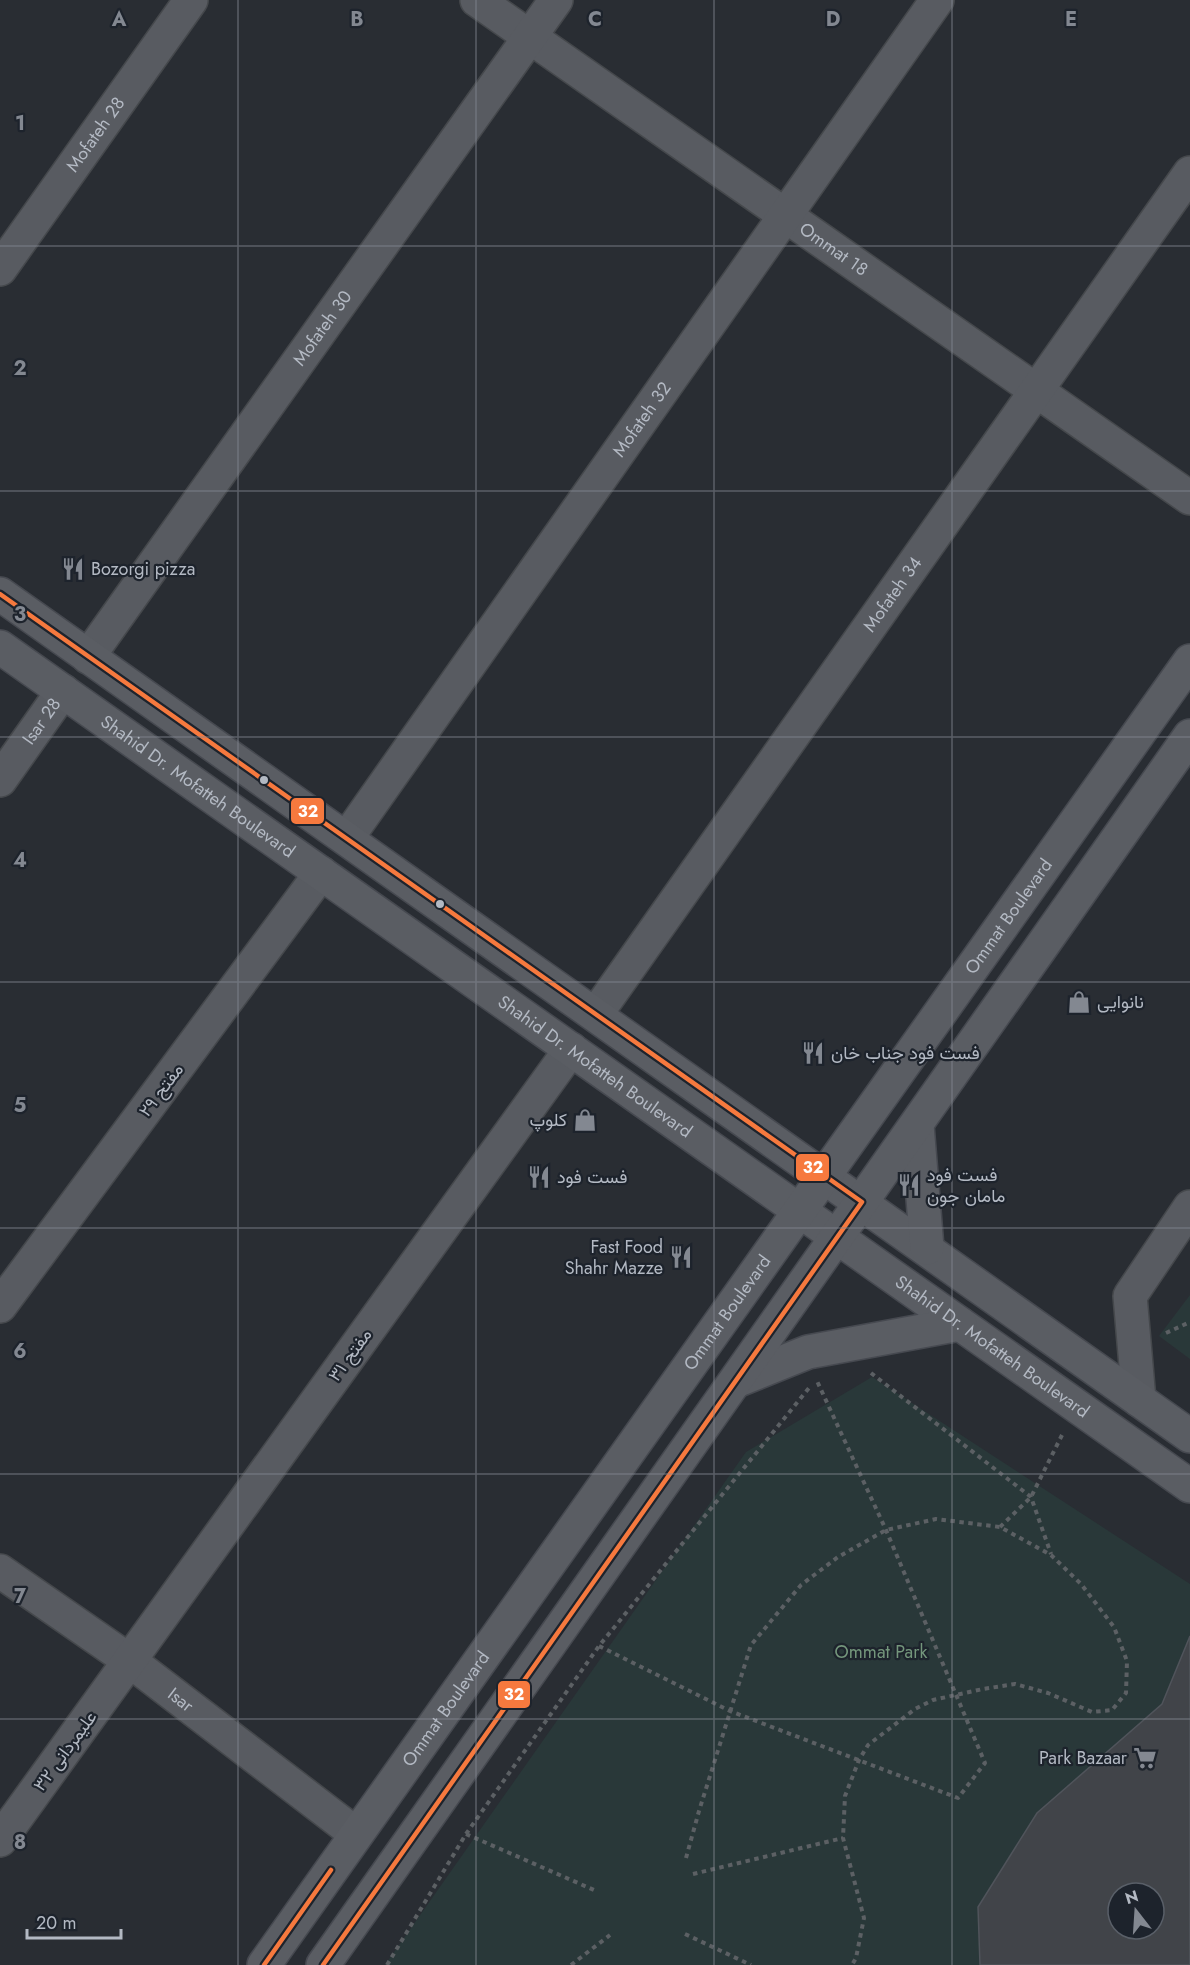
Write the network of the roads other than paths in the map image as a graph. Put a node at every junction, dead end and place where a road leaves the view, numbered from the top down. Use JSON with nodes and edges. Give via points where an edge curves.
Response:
{"nodes":[{"id":1,"x":191,"y":0,"type":"edge"},
{"id":2,"x":477,"y":0,"type":"edge"},
{"id":3,"x":556,"y":0,"type":"edge"},
{"id":4,"x":937,"y":0,"type":"edge"},
{"id":5,"x":530,"y":37,"type":"junction"},
{"id":6,"x":1190,"y":173,"type":"edge"},
{"id":7,"x":785,"y":216,"type":"junction"},
{"id":8,"x":0,"y":269,"type":"edge"},
{"id":9,"x":1036,"y":391,"type":"junction"},
{"id":10,"x":1190,"y":498,"type":"edge"},
{"id":11,"x":0,"y":594,"type":"edge"},
{"id":12,"x":0,"y":647,"type":"edge"},
{"id":13,"x":88,"y":657,"type":"junction"},
{"id":14,"x":1190,"y":661,"type":"edge"},
{"id":15,"x":63,"y":692,"type":"junction"},
{"id":16,"x":1190,"y":736,"type":"edge"},
{"id":17,"x":0,"y":780,"type":"edge"},
{"id":18,"x":346,"y":838,"type":"junction"},
{"id":19,"x":321,"y":873,"type":"junction"},
{"id":20,"x":596,"y":1014,"type":"junction"},
{"id":21,"x":571,"y":1049,"type":"junction"},
{"id":22,"x":917,"y":1125,"type":"junction"},
{"id":23,"x":825,"y":1176,"type":"junction"},
{"id":24,"x":862,"y":1202,"type":"junction"},
{"id":25,"x":1190,"y":1207,"type":"edge"},
{"id":26,"x":800,"y":1211,"type":"junction"},
{"id":27,"x":838,"y":1238,"type":"junction"},
{"id":28,"x":927,"y":1248,"type":"junction"},
{"id":29,"x":0,"y":1306,"type":"edge"},
{"id":30,"x":960,"y":1324,"type":"junction"},
{"id":31,"x":736,"y":1381,"type":"junction"},
{"id":32,"x":1139,"y":1400,"type":"junction"},
{"id":33,"x":1190,"y":1436,"type":"edge"},
{"id":34,"x":1190,"y":1486,"type":"edge"},
{"id":35,"x":0,"y":1571,"type":"edge"},
{"id":36,"x":130,"y":1661,"type":"junction"},
{"id":37,"x":356,"y":1834,"type":"junction"},
{"id":38,"x":0,"y":1840,"type":"edge"},
{"id":39,"x":264,"y":1965,"type":"edge"},
{"id":40,"x":323,"y":1965,"type":"edge"}],
"edges":[{"from":1,"to":8,"type":"street","name":"Mofateh 28"},
{"from":2,"to":5,"type":"street","name":"Ommat 18"},
{"from":3,"to":5,"type":"street","name":"Mofateh 30"},
{"from":4,"to":7,"type":"street","name":"Mofateh 32"},
{"from":5,"to":7,"type":"street","name":"Ommat 18"},
{"from":5,"to":13,"type":"street","name":"Mofateh 30"},
{"from":6,"to":9,"type":"street","name":"Mofateh 34"},
{"from":7,"to":9,"type":"street","name":"Ommat 18"},
{"from":7,"to":18,"type":"street","name":"Mofateh 32"},
{"from":9,"to":10,"type":"street","name":"Ommat 18"},
{"from":9,"to":20,"type":"street","name":"Mofateh 34"},
{"from":11,"to":13,"type":"main road"},
{"from":12,"to":15,"type":"main road","name":"Shahid Dr. Mofatteh Boulevard"},
{"from":13,"to":15,"type":"main road"},
{"from":13,"to":18,"type":"main road"},
{"from":14,"to":23,"type":"main road","name":"Ommat Boulevard"},
{"from":15,"to":17,"type":"street","name":"Isar 28"},
{"from":15,"to":19,"type":"main road","name":"Shahid Dr. Mofatteh Boulevard"},
{"from":16,"to":22,"type":"main road"},
{"from":18,"to":20,"type":"main road"},
{"from":19,"to":21,"type":"main road","name":"Shahid Dr. Mofatteh Boulevard"},
{"from":19,"to":29,"type":"street","name":"مفتح ۲۹"},
{"from":20,"to":23,"type":"main road"},
{"from":21,"to":26,"type":"main road","name":"Shahid Dr. Mofatteh Boulevard"},
{"from":21,"to":36,"type":"street","name":"مفتح ۳۱"},
{"from":22,"to":24,"type":"main road"},
{"from":22,"to":28,"type":"main road"},
{"from":23,"to":24,"type":"main road"},
{"from":23,"to":26,"type":"main road","name":"Ommat Boulevard"},
{"from":24,"to":27,"type":"main road"},
{"from":24,"to":28,"type":"main road"},
{"from":25,"to":32,"type":"street","via":[[1130,1296]]},
{"from":26,"to":27,"type":"main road","name":"Shahid Dr. Mofatteh Boulevard"},
{"from":26,"to":37,"type":"main road","name":"Ommat Boulevard"},
{"from":27,"to":30,"type":"main road","name":"Shahid Dr. Mofatteh Boulevard"},
{"from":27,"to":31,"type":"main road"},
{"from":28,"to":32,"type":"main road"},
{"from":30,"to":31,"type":"main road","via":[[808,1352]]},
{"from":30,"to":34,"type":"main road","name":"Shahid Dr. Mofatteh Boulevard"},
{"from":31,"to":40,"type":"main road"},
{"from":32,"to":33,"type":"main road"},
{"from":35,"to":36,"type":"street","name":"Isar"},
{"from":36,"to":37,"type":"street","name":"Isar"},
{"from":36,"to":38,"type":"street","name":"علیمردانی ۳۲"},
{"from":37,"to":39,"type":"main road","name":"Ommat Boulevard"}]}
